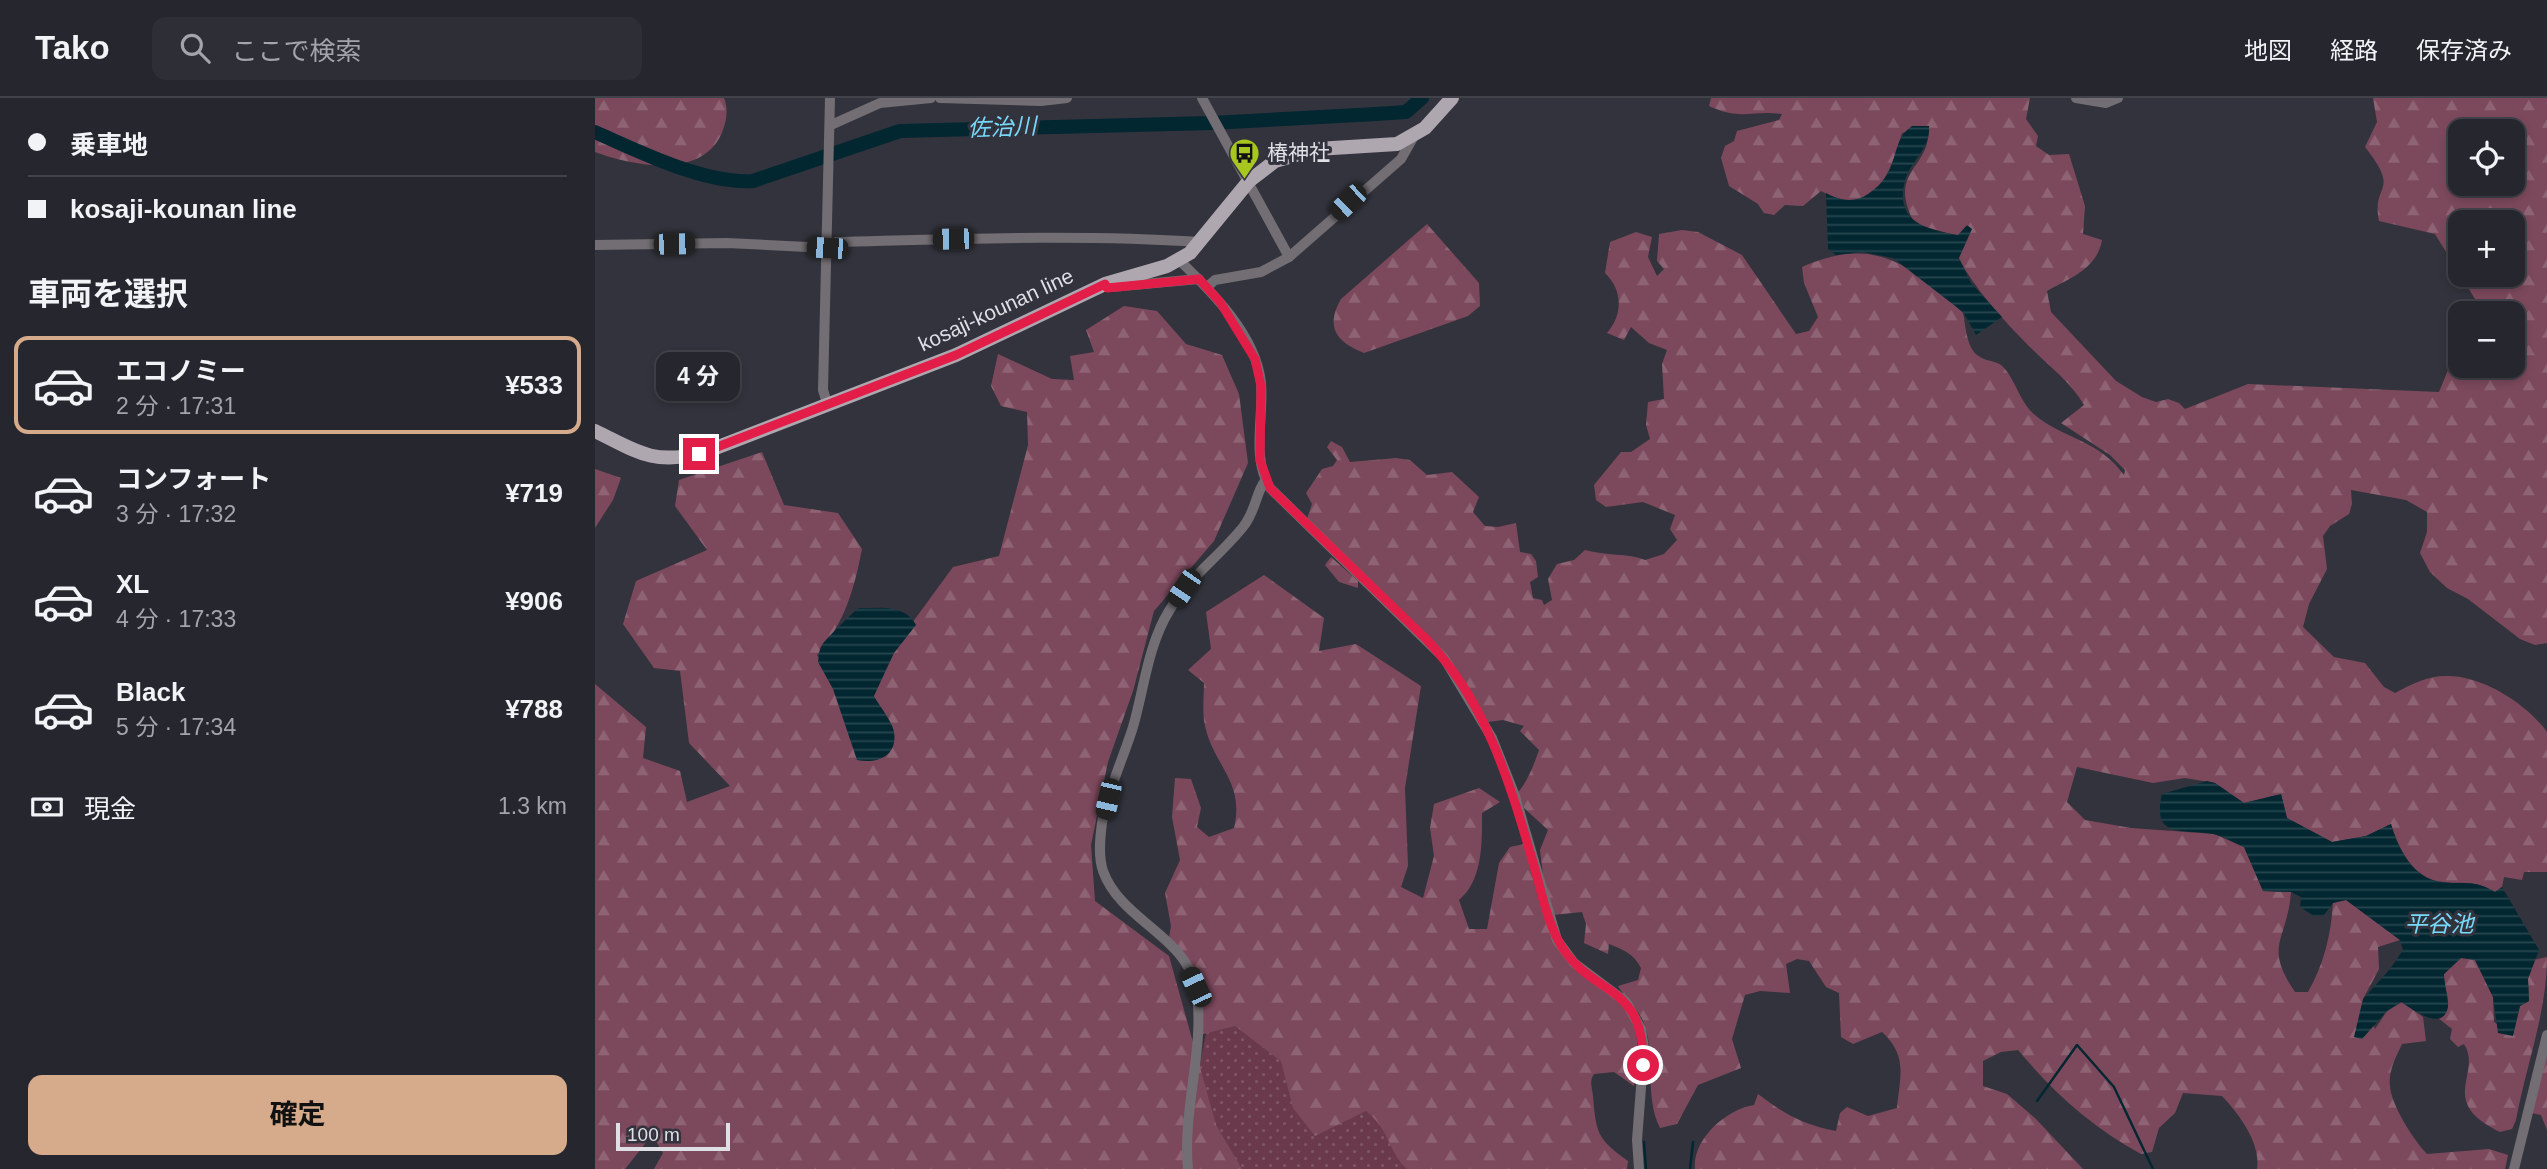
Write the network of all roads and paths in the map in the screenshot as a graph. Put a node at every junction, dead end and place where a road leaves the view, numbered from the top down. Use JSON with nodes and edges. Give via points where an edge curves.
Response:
{"nodes":[{"id":1,"x":829,"y":98,"type":"edge"},
{"id":2,"x":931,"y":98,"type":"edge"},
{"id":3,"x":940,"y":98,"type":"edge"},
{"id":4,"x":1066,"y":98,"type":"edge"},
{"id":5,"x":1202,"y":98,"type":"edge"},
{"id":6,"x":1453,"y":98,"type":"edge"},
{"id":7,"x":2076,"y":98,"type":"edge"},
{"id":8,"x":2118,"y":98,"type":"edge"},
{"id":9,"x":831,"y":125,"type":"junction"},
{"id":10,"x":1414,"y":136,"type":"junction"},
{"id":11,"x":1249,"y":181,"type":"junction"},
{"id":12,"x":1200,"y":242,"type":"junction"},
{"id":13,"x":595,"y":245,"type":"edge"},
{"id":14,"x":827,"y":248,"type":"junction"},
{"id":15,"x":1289,"y":257,"type":"junction"},
{"id":16,"x":1179,"y":260,"type":"junction"},
{"id":17,"x":1203,"y":283,"type":"junction"},
{"id":18,"x":1105,"y":284,"type":"junction"},
{"id":19,"x":827,"y":403,"type":"junction"},
{"id":20,"x":595,"y":431,"type":"edge"},
{"id":21,"x":1265,"y":481,"type":"junction"},
{"id":22,"x":2547,"y":1035,"type":"edge"},
{"id":23,"x":1188,"y":1169,"type":"edge"},
{"id":24,"x":1639,"y":1169,"type":"edge"},
{"id":25,"x":2514,"y":1169,"type":"edge"}],
"edges":[{"from":1,"to":9,"type":"street"},
{"from":2,"to":9,"type":"street","via":[[880,103]]},
{"from":3,"to":4,"type":"street"},
{"from":5,"to":11,"type":"street"},
{"from":6,"to":10,"type":"main road","name":"kosaji-kounan line"},
{"from":7,"to":8,"type":"street","via":[[2106,103]]},
{"from":9,"to":14,"type":"street"},
{"from":10,"to":11,"type":"main road","name":"kosaji-kounan line","via":[[1374,148],[1299,152],[1275,161]]},
{"from":10,"to":15,"type":"street","via":[[1401,159]]},
{"from":11,"to":12,"type":"main road","name":"kosaji-kounan line"},
{"from":11,"to":15,"type":"street"},
{"from":12,"to":14,"type":"street","via":[[1049,237],[836,242]]},
{"from":12,"to":16,"type":"main road","name":"kosaji-kounan line"},
{"from":13,"to":14,"type":"street","via":[[727,243]]},
{"from":14,"to":19,"type":"street","via":[[823,390]]},
{"from":15,"to":17,"type":"street","via":[[1261,272]]},
{"from":16,"to":17,"type":"street"},
{"from":16,"to":18,"type":"main road","name":"kosaji-kounan line"},
{"from":17,"to":18,"type":"street","via":[[1107,288]]},
{"from":17,"to":21,"type":"street","via":[[1255,359]]},
{"from":18,"to":19,"type":"main road","name":"kosaji-kounan line","via":[[988,341]]},
{"from":19,"to":20,"type":"main road","name":"kosaji-kounan line","via":[[699,454],[670,460],[649,457]]},
{"from":21,"to":23,"type":"street","via":[[1254,512],[1184,588],[1160,627],[1102,825],[1102,868],[1113,893],[1171,944],[1196,987],[1197,1028],[1185,1140]]},
{"from":21,"to":24,"type":"street","via":[[1444,658],[1492,738],[1511,785],[1557,940],[1574,963],[1626,1002],[1641,1028]]},
{"from":22,"to":25,"type":"street"}]}
